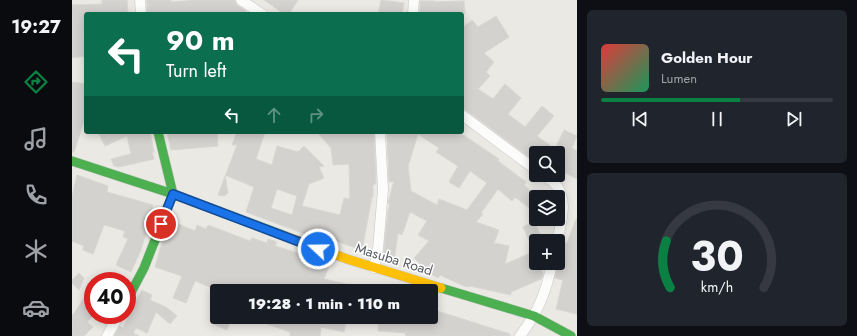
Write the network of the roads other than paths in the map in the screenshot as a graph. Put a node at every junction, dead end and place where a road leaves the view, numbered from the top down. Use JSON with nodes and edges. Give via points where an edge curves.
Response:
{"nodes":[{"id":1,"x":140,"y":0,"type":"edge"},
{"id":2,"x":241,"y":0,"type":"edge"},
{"id":3,"x":414,"y":0,"type":"edge"},
{"id":4,"x":141,"y":12,"type":"edge"},
{"id":5,"x":259,"y":12,"type":"edge"},
{"id":6,"x":413,"y":12,"type":"edge"},
{"id":7,"x":464,"y":116,"type":"edge"},
{"id":8,"x":158,"y":134,"type":"edge"},
{"id":9,"x":380,"y":134,"type":"edge"},
{"id":10,"x":72,"y":161,"type":"edge"},
{"id":11,"x":529,"y":165,"type":"edge"},
{"id":12,"x":553,"y":182,"type":"edge"},
{"id":13,"x":173,"y":194,"type":"junction"},
{"id":14,"x":558,"y":234,"type":"edge"},
{"id":15,"x":374,"y":268,"type":"junction"},
{"id":16,"x":550,"y":270,"type":"edge"},
{"id":17,"x":136,"y":283,"type":"edge"},
{"id":18,"x":534,"y":316,"type":"junction"},
{"id":19,"x":114,"y":324,"type":"edge"},
{"id":20,"x":107,"y":336,"type":"edge"},
{"id":21,"x":520,"y":336,"type":"edge"},
{"id":22,"x":571,"y":336,"type":"edge"}],
"edges":[{"from":1,"to":4,"type":"street"},
{"from":2,"to":5,"type":"street"},
{"from":3,"to":6,"type":"street"},
{"from":7,"to":11,"type":"street"},
{"from":8,"to":13,"type":"street"},
{"from":9,"to":15,"type":"street","via":[[383,197]]},
{"from":10,"to":13,"type":"street","name":"Masuba Road"},
{"from":12,"to":14,"type":"street","via":[[561,193],[563,204]]},
{"from":13,"to":15,"type":"street","name":"Masuba Road"},
{"from":13,"to":17,"type":"street"},
{"from":15,"to":18,"type":"street","name":"Masuba Road"},
{"from":16,"to":18,"type":"street","via":[[544,294]]},
{"from":18,"to":21,"type":"street"},
{"from":18,"to":22,"type":"street","name":"Masuba Road"},
{"from":19,"to":20,"type":"street"}]}
